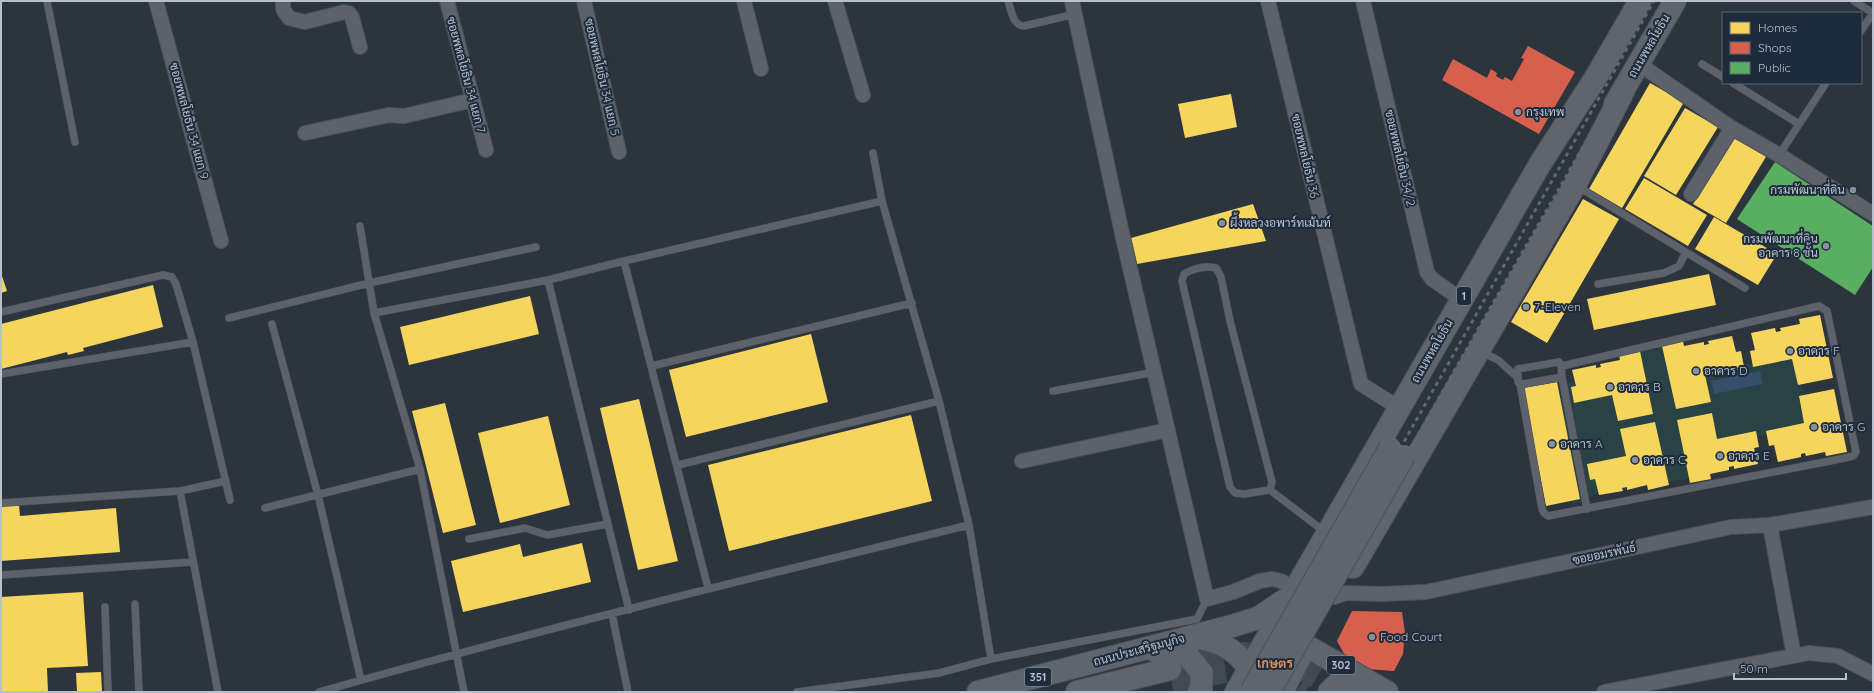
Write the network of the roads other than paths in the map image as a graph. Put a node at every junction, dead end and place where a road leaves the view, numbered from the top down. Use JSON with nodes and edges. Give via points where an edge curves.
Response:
{"nodes":[{"id":1,"x":47,"y":1,"type":"edge"},
{"id":2,"x":156,"y":1,"type":"edge"},
{"id":3,"x":283,"y":1,"type":"edge"},
{"id":4,"x":447,"y":1,"type":"edge"},
{"id":5,"x":584,"y":1,"type":"edge"},
{"id":6,"x":744,"y":1,"type":"edge"},
{"id":7,"x":835,"y":1,"type":"edge"},
{"id":8,"x":1008,"y":1,"type":"edge"},
{"id":9,"x":1268,"y":1,"type":"edge"},
{"id":10,"x":1363,"y":1,"type":"edge"},
{"id":11,"x":1675,"y":1,"type":"edge"},
{"id":12,"x":1854,"y":1,"type":"edge"},
{"id":13,"x":1637,"y":2,"type":"edge"},
{"id":14,"x":1074,"y":8,"type":"edge"},
{"id":15,"x":1862,"y":30,"type":"edge"},
{"id":16,"x":360,"y":47,"type":"dead end"},
{"id":17,"x":1639,"y":64,"type":"junction"},
{"id":18,"x":1702,"y":64,"type":"dead end"},
{"id":19,"x":761,"y":69,"type":"dead end"},
{"id":20,"x":1722,"y":76,"type":"edge"},
{"id":21,"x":1596,"y":77,"type":"junction"},
{"id":22,"x":1734,"y":84,"type":"edge"},
{"id":23,"x":1825,"y":84,"type":"edge"},
{"id":24,"x":1623,"y":92,"type":"junction"},
{"id":25,"x":863,"y":95,"type":"dead end"},
{"id":26,"x":473,"y":100,"type":"junction"},
{"id":27,"x":1799,"y":124,"type":"junction"},
{"id":28,"x":1732,"y":128,"type":"junction"},
{"id":29,"x":305,"y":133,"type":"dead end"},
{"id":30,"x":75,"y":142,"type":"dead end"},
{"id":31,"x":486,"y":150,"type":"dead end"},
{"id":32,"x":619,"y":152,"type":"dead end"},
{"id":33,"x":873,"y":153,"type":"dead end"},
{"id":34,"x":1779,"y":155,"type":"junction"},
{"id":35,"x":1575,"y":185,"type":"junction"},
{"id":36,"x":1691,"y":194,"type":"dead end"},
{"id":37,"x":882,"y":201,"type":"junction"},
{"id":38,"x":1873,"y":214,"type":"edge"},
{"id":39,"x":360,"y":226,"type":"dead end"},
{"id":40,"x":221,"y":241,"type":"dead end"},
{"id":41,"x":536,"y":247,"type":"dead end"},
{"id":42,"x":1686,"y":252,"type":"junction"},
{"id":43,"x":624,"y":261,"type":"junction"},
{"id":44,"x":548,"y":280,"type":"junction"},
{"id":45,"x":369,"y":284,"type":"junction"},
{"id":46,"x":1598,"y":284,"type":"dead end"},
{"id":47,"x":1745,"y":288,"type":"dead end"},
{"id":48,"x":1462,"y":300,"type":"junction"},
{"id":49,"x":912,"y":303,"type":"junction"},
{"id":50,"x":1,"y":312,"type":"edge"},
{"id":51,"x":374,"y":313,"type":"junction"},
{"id":52,"x":229,"y":318,"type":"dead end"},
{"id":53,"x":272,"y":324,"type":"dead end"},
{"id":54,"x":193,"y":342,"type":"junction"},
{"id":55,"x":1479,"y":350,"type":"junction"},
{"id":56,"x":652,"y":366,"type":"junction"},
{"id":57,"x":1562,"y":366,"type":"junction"},
{"id":58,"x":1155,"y":372,"type":"junction"},
{"id":59,"x":1,"y":374,"type":"edge"},
{"id":60,"x":1562,"y":377,"type":"junction"},
{"id":61,"x":1519,"y":380,"type":"junction"},
{"id":62,"x":1053,"y":391,"type":"dead end"},
{"id":63,"x":939,"y":401,"type":"junction"},
{"id":64,"x":1399,"y":408,"type":"junction"},
{"id":65,"x":1168,"y":430,"type":"junction"},
{"id":66,"x":1397,"y":452,"type":"junction"},
{"id":67,"x":1022,"y":461,"type":"dead end"},
{"id":68,"x":678,"y":465,"type":"junction"},
{"id":69,"x":420,"y":469,"type":"junction"},
{"id":70,"x":226,"y":481,"type":"junction"},
{"id":71,"x":1270,"y":490,"type":"junction"},
{"id":72,"x":180,"y":491,"type":"junction"},
{"id":73,"x":318,"y":495,"type":"junction"},
{"id":74,"x":230,"y":500,"type":"dead end"},
{"id":75,"x":1,"y":503,"type":"edge"},
{"id":76,"x":1873,"y":507,"type":"edge"},
{"id":77,"x":265,"y":508,"type":"dead end"},
{"id":78,"x":1586,"y":509,"type":"junction"},
{"id":79,"x":608,"y":524,"type":"junction"},
{"id":80,"x":969,"y":525,"type":"junction"},
{"id":81,"x":1770,"y":525,"type":"junction"},
{"id":82,"x":1326,"y":534,"type":"junction"},
{"id":83,"x":469,"y":539,"type":"dead end"},
{"id":84,"x":1361,"y":553,"type":"junction"},
{"id":85,"x":193,"y":562,"type":"junction"},
{"id":86,"x":1,"y":575,"type":"edge"},
{"id":87,"x":708,"y":588,"type":"junction"},
{"id":88,"x":1295,"y":591,"type":"junction"},
{"id":89,"x":1335,"y":597,"type":"junction"},
{"id":90,"x":1207,"y":599,"type":"junction"},
{"id":91,"x":135,"y":604,"type":"dead end"},
{"id":92,"x":106,"y":607,"type":"dead end"},
{"id":93,"x":630,"y":610,"type":"junction"},
{"id":94,"x":612,"y":614,"type":"junction"},
{"id":95,"x":1272,"y":627,"type":"junction"},
{"id":96,"x":1215,"y":630,"type":"junction"},
{"id":97,"x":1186,"y":638,"type":"junction"},
{"id":98,"x":1140,"y":651,"type":"junction"},
{"id":99,"x":1296,"y":651,"type":"junction"},
{"id":100,"x":456,"y":653,"type":"junction"},
{"id":101,"x":1794,"y":656,"type":"junction"},
{"id":102,"x":991,"y":659,"type":"junction"},
{"id":103,"x":1873,"y":669,"type":"edge"},
{"id":104,"x":1873,"y":674,"type":"edge"},
{"id":105,"x":361,"y":680,"type":"junction"},
{"id":106,"x":1256,"y":687,"type":"edge"},
{"id":107,"x":1381,"y":688,"type":"edge"},
{"id":108,"x":108,"y":692,"type":"edge"},
{"id":109,"x":139,"y":692,"type":"edge"},
{"id":110,"x":218,"y":692,"type":"edge"},
{"id":111,"x":319,"y":692,"type":"edge"},
{"id":112,"x":464,"y":692,"type":"edge"},
{"id":113,"x":628,"y":692,"type":"edge"},
{"id":114,"x":797,"y":692,"type":"edge"},
{"id":115,"x":978,"y":692,"type":"edge"},
{"id":116,"x":1077,"y":692,"type":"edge"},
{"id":117,"x":1142,"y":692,"type":"edge"},
{"id":118,"x":1199,"y":692,"type":"edge"},
{"id":119,"x":1236,"y":692,"type":"edge"},
{"id":120,"x":1282,"y":692,"type":"edge"},
{"id":121,"x":1297,"y":692,"type":"edge"},
{"id":122,"x":1329,"y":692,"type":"edge"},
{"id":123,"x":1604,"y":692,"type":"edge"}],
"edges":[{"from":1,"to":30,"type":"lane"},
{"from":2,"to":40,"type":"street","name":"ซอยพหลโยธิน 34 แยก 9"},
{"from":3,"to":16,"type":"street","via":[[283,9],[289,18],[305,22],[349,13]]},
{"from":4,"to":26,"type":"street","name":"ซอยพหลโยธิน 34 แยก 7"},
{"from":5,"to":32,"type":"street","name":"ซอยพหลโยธิน 34 แยก 5"},
{"from":6,"to":19,"type":"street"},
{"from":7,"to":25,"type":"street"},
{"from":8,"to":14,"type":"lane","via":[[1019,26]]},
{"from":9,"to":64,"type":"street","name":"ซอยพหลโยธิน 36","via":[[1361,384]]},
{"from":10,"to":48,"type":"street","name":"ซอยพหลโยธิน 34/2","via":[[1427,272],[1432,279]]},
{"from":11,"to":17,"type":"main road","name":"ถนนพหลโยธิน"},
{"from":12,"to":15,"type":"lane","via":[[1873,13]]},
{"from":13,"to":21,"type":"main road","name":"ถนนพหลโยธิน","number":"1"},
{"from":14,"to":58,"type":"street","via":[[1123,238]]},
{"from":17,"to":24,"type":"main road","name":"ถนนพหลโยธิน"},
{"from":17,"to":28,"type":"street"},
{"from":18,"to":20,"type":"lane"},
{"from":21,"to":48,"type":"main road","name":"ถนนพหลโยธิน","number":"1","via":[[1540,164]]},
{"from":21,"to":66,"type":"main road","name":"ถนนพหลโยธิน"},
{"from":22,"to":27,"type":"lane"},
{"from":23,"to":27,"type":"lane"},
{"from":24,"to":35,"type":"main road","name":"ถนนพหลโยธิน"},
{"from":24,"to":66,"type":"main road","name":"ถนนพหลโยธิน","via":[[1483,320]]},
{"from":26,"to":29,"type":"street","via":[[404,116],[389,115]]},
{"from":26,"to":31,"type":"street","name":"ซอยพหลโยธิน 34 แยก 7"},
{"from":27,"to":34,"type":"lane"},
{"from":28,"to":34,"type":"street"},
{"from":28,"to":36,"type":"street"},
{"from":33,"to":37,"type":"lane"},
{"from":34,"to":38,"type":"street"},
{"from":35,"to":42,"type":"lane"},
{"from":35,"to":55,"type":"main road","name":"ถนนพหลโยธิน"},
{"from":37,"to":43,"type":"lane"},
{"from":37,"to":49,"type":"lane"},
{"from":39,"to":45,"type":"lane"},
{"from":41,"to":45,"type":"lane"},
{"from":42,"to":46,"type":"lane","via":[[1679,266],[1664,273]]},
{"from":42,"to":47,"type":"lane"},
{"from":43,"to":44,"type":"lane"},
{"from":43,"to":56,"type":"lane"},
{"from":44,"to":51,"type":"lane"},
{"from":44,"to":79,"type":"lane"},
{"from":45,"to":51,"type":"lane"},
{"from":45,"to":52,"type":"lane"},
{"from":48,"to":64,"type":"main road","name":"ถนนพหลโยธิน","number":"1"},
{"from":49,"to":56,"type":"lane"},
{"from":49,"to":63,"type":"lane"},
{"from":50,"to":54,"type":"lane","via":[[164,274],[172,277],[176,284]]},
{"from":51,"to":69,"type":"lane"},
{"from":53,"to":73,"type":"lane"},
{"from":54,"to":59,"type":"lane"},
{"from":54,"to":70,"type":"lane"},
{"from":55,"to":61,"type":"lane","via":[[1498,360]]},
{"from":55,"to":84,"type":"main road","name":"ถนนพหลโยธิน"},
{"from":56,"to":68,"type":"lane"},
{"from":57,"to":60,"type":"lane"},
{"from":57,"to":61,"type":"lane","via":[[1556,362],[1520,369],[1517,372]]},
{"from":57,"to":78,"type":"lane","via":[[1819,306],[1827,310],[1855,446],[1855,455],[1845,458]]},
{"from":58,"to":62,"type":"lane"},
{"from":58,"to":65,"type":"street"},
{"from":60,"to":61,"type":"lane"},
{"from":60,"to":78,"type":"lane"},
{"from":61,"to":78,"type":"lane","via":[[1544,513],[1548,516]]},
{"from":63,"to":68,"type":"lane"},
{"from":63,"to":80,"type":"lane"},
{"from":64,"to":82,"type":"main road","name":"ถนนพหลโยธิน","number":"1"},
{"from":65,"to":67,"type":"street"},
{"from":65,"to":90,"type":"street"},
{"from":66,"to":106,"type":"main road","name":"ถนนพหลโยธิน","bridge":true},
{"from":68,"to":87,"type":"lane"},
{"from":69,"to":73,"type":"lane"},
{"from":69,"to":100,"type":"lane"},
{"from":70,"to":72,"type":"lane"},
{"from":70,"to":74,"type":"lane"},
{"from":71,"to":71,"type":"lane","via":[[1244,494],[1235,493],[1230,486],[1182,281],[1184,274],[1190,270],[1207,266],[1216,268],[1221,277],[1272,482]]},
{"from":71,"to":82,"type":"lane"},
{"from":72,"to":75,"type":"lane"},
{"from":72,"to":85,"type":"lane"},
{"from":73,"to":77,"type":"lane"},
{"from":73,"to":105,"type":"lane"},
{"from":76,"to":81,"type":"street","name":"ซอยอมรพันธ์"},
{"from":79,"to":83,"type":"lane","via":[[547,535],[525,528]]},
{"from":79,"to":93,"type":"lane"},
{"from":80,"to":87,"type":"lane"},
{"from":80,"to":102,"type":"lane"},
{"from":81,"to":89,"type":"street","name":"ซอยอมรพันธ์","via":[[1731,527],[1426,592],[1346,593]]},
{"from":81,"to":101,"type":"street"},
{"from":82,"to":84,"type":"main road"},
{"from":82,"to":88,"type":"main road","name":"ถนนพหลโยธิน","number":"1"},
{"from":84,"to":89,"type":"main road","name":"ถนนพหลโยธิน"},
{"from":85,"to":86,"type":"lane"},
{"from":85,"to":110,"type":"lane"},
{"from":87,"to":93,"type":"lane"},
{"from":88,"to":90,"type":"street","via":[[1281,581],[1272,579]]},
{"from":88,"to":95,"type":"main road","name":"ถนนพหลโยธิน"},
{"from":88,"to":96,"type":"main road","name":"ถนนประเสริฐมนูกิจ","number":"351","via":[[1258,618]]},
{"from":88,"to":99,"type":"main road"},
{"from":89,"to":99,"type":"main road","name":"ถนนพหลโยธิน"},
{"from":90,"to":102,"type":"lane","via":[[1197,619]]},
{"from":91,"to":109,"type":"lane"},
{"from":92,"to":108,"type":"lane"},
{"from":93,"to":94,"type":"lane"},
{"from":94,"to":100,"type":"lane"},
{"from":94,"to":113,"type":"lane"},
{"from":95,"to":96,"type":"main road","via":[[1235,632]]},
{"from":95,"to":99,"type":"main road"},
{"from":95,"to":106,"type":"main road","name":"ถนนพหลโยธิน"},
{"from":96,"to":97,"type":"main road","name":"ถนนประเสริฐมนูกิจ","number":"351"},
{"from":97,"to":98,"type":"main road","name":"ถนนประเสริฐมนูกิจ","number":"351"},
{"from":97,"to":106,"type":"main road","via":[[1206,638],[1232,650]]},
{"from":98,"to":115,"type":"main road","name":"ถนนประเสริฐมนูกิจ","number":"351"},
{"from":98,"to":118,"type":"main road","via":[[1176,650],[1187,655],[1202,673]]},
{"from":99,"to":106,"type":"main road"},
{"from":99,"to":107,"type":"main road","number":"302"},
{"from":99,"to":120,"type":"main road","name":"ถนนพหลโยธิน"},
{"from":99,"to":121,"type":"main road"},
{"from":100,"to":105,"type":"lane"},
{"from":100,"to":112,"type":"lane"},
{"from":101,"to":104,"type":"street","via":[[1809,653],[1838,656]]},
{"from":101,"to":123,"type":"street"},
{"from":102,"to":114,"type":"lane","via":[[939,673]]},
{"from":103,"to":104,"type":"street"},
{"from":105,"to":111,"type":"lane"},
{"from":106,"to":119,"type":"main road","name":"ถนนพหลโยธิน"},
{"from":107,"to":122,"type":"main road","via":[[1349,679],[1334,685]]},
{"from":116,"to":117,"type":"main road","via":[[1171,677]]}]}
